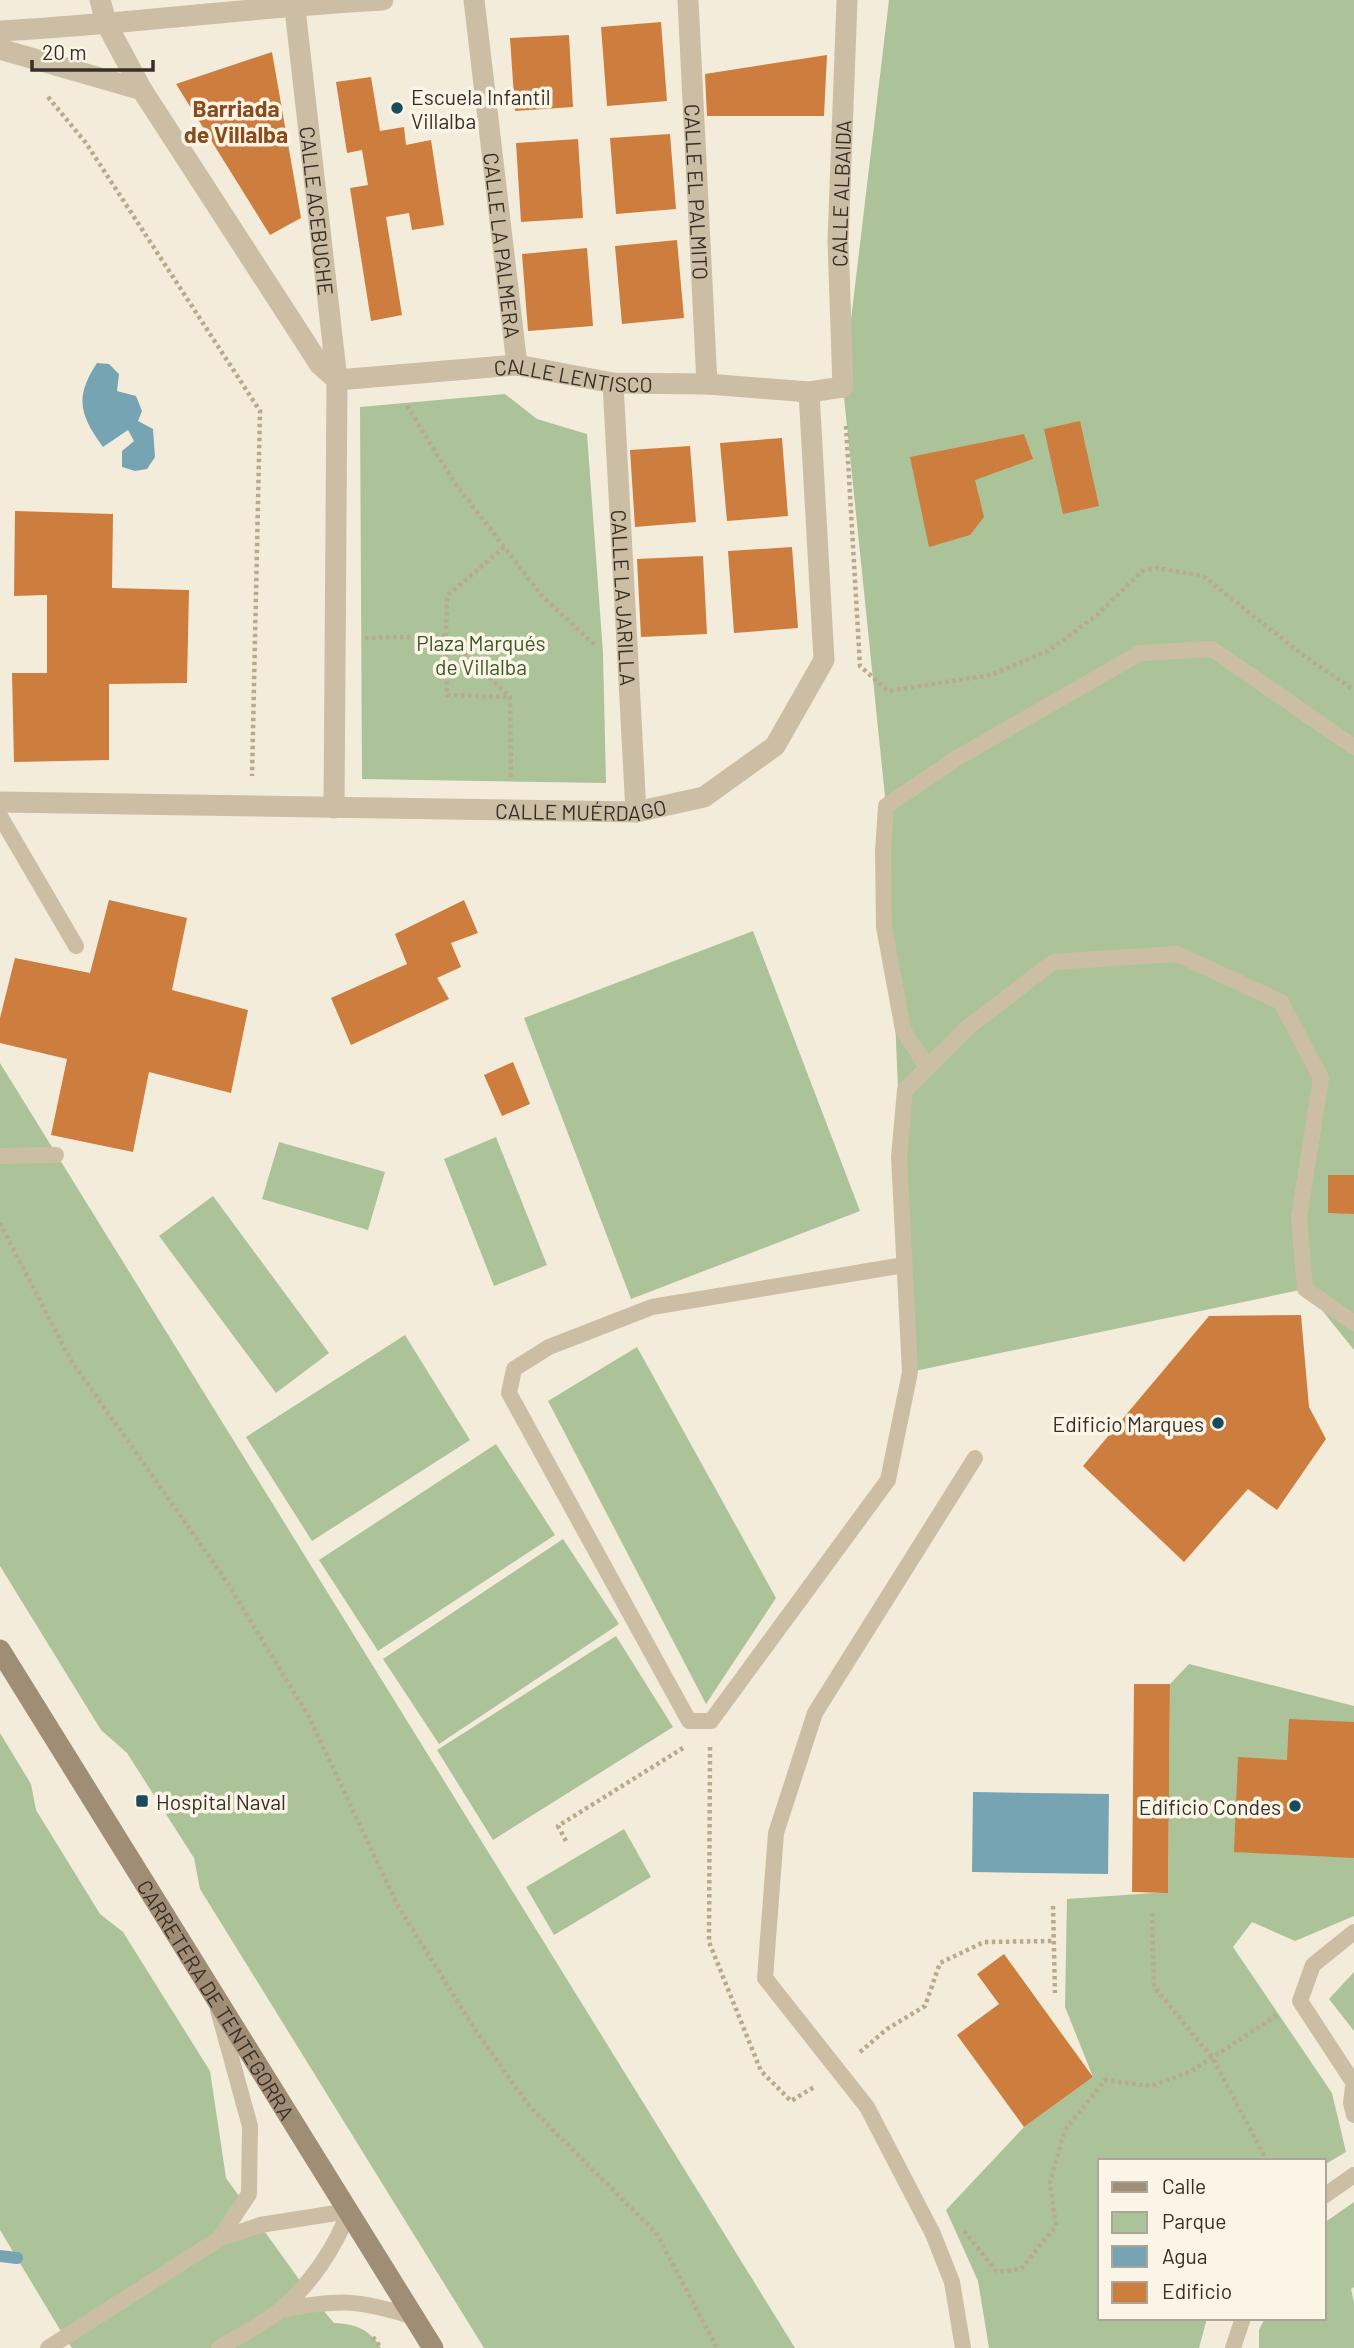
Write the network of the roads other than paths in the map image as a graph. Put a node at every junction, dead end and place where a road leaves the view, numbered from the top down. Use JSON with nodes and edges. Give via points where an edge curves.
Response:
{"nodes":[{"id":1,"x":100,"y":0,"type":"edge"},
{"id":2,"x":383,"y":0,"type":"edge"},
{"id":3,"x":474,"y":0,"type":"edge"},
{"id":4,"x":688,"y":0,"type":"edge"},
{"id":5,"x":847,"y":0,"type":"edge"},
{"id":6,"x":294,"y":2,"type":"edge"},
{"id":7,"x":194,"y":8,"type":"edge"},
{"id":8,"x":107,"y":25,"type":"junction"},
{"id":9,"x":0,"y":31,"type":"edge"},
{"id":10,"x":0,"y":49,"type":"edge"},
{"id":11,"x":142,"y":90,"type":"junction"},
{"id":12,"x":517,"y":365,"type":"junction"},
{"id":13,"x":337,"y":380,"type":"junction"},
{"id":14,"x":612,"y":383,"type":"junction"},
{"id":15,"x":707,"y":384,"type":"junction"},
{"id":16,"x":843,"y":387,"type":"joint"},
{"id":17,"x":809,"y":392,"type":"junction"},
{"id":18,"x":1354,"y":747,"type":"edge"},
{"id":19,"x":0,"y":802,"type":"edge"},
{"id":20,"x":334,"y":808,"type":"junction"},
{"id":21,"x":636,"y":812,"type":"junction"},
{"id":22,"x":0,"y":816,"type":"edge"},
{"id":23,"x":76,"y":946,"type":"dead end"},
{"id":24,"x":927,"y":1067,"type":"junction"},
{"id":25,"x":57,"y":1155,"type":"dead end"},
{"id":26,"x":0,"y":1156,"type":"edge"},
{"id":27,"x":904,"y":1265,"type":"junction"},
{"id":28,"x":1354,"y":1323,"type":"edge"},
{"id":29,"x":975,"y":1458,"type":"dead end"},
{"id":30,"x":0,"y":1650,"type":"edge"},
{"id":31,"x":1354,"y":1932,"type":"edge"},
{"id":32,"x":212,"y":1987,"type":"junction"},
{"id":33,"x":1353,"y":2081,"type":"edge"},
{"id":34,"x":1354,"y":2115,"type":"edge"},
{"id":35,"x":1354,"y":2175,"type":"edge"},
{"id":36,"x":1326,"y":2195,"type":"edge"},
{"id":37,"x":349,"y":2211,"type":"junction"},
{"id":38,"x":219,"y":2239,"type":"junction"},
{"id":39,"x":280,"y":2311,"type":"junction"},
{"id":40,"x":414,"y":2317,"type":"junction"},
{"id":41,"x":1242,"y":2320,"type":"edge"},
{"id":42,"x":48,"y":2348,"type":"edge"},
{"id":43,"x":219,"y":2348,"type":"edge"},
{"id":44,"x":433,"y":2348,"type":"edge"},
{"id":45,"x":963,"y":2348,"type":"edge"},
{"id":46,"x":1233,"y":2348,"type":"edge"}],
"edges":[{"from":1,"to":8,"type":"street"},
{"from":2,"to":6,"type":"street"},
{"from":3,"to":12,"type":"street","name":"CALLE LA PALMERA"},
{"from":4,"to":15,"type":"street","name":"CALLE EL PALMITO"},
{"from":5,"to":16,"type":"street","name":"CALLE ALBAIDA","via":[[838,241]]},
{"from":6,"to":7,"type":"street"},
{"from":6,"to":13,"type":"street","name":"CALLE ACEBUCHE"},
{"from":7,"to":8,"type":"street"},
{"from":8,"to":9,"type":"street"},
{"from":8,"to":11,"type":"street"},
{"from":10,"to":11,"type":"street"},
{"from":11,"to":13,"type":"street","via":[[320,365]]},
{"from":12,"to":13,"type":"street","name":"CALLE LENTISCO"},
{"from":12,"to":14,"type":"street","name":"CALLE LENTISCO"},
{"from":13,"to":20,"type":"street","name":"CALLE ACEBUCHE"},
{"from":14,"to":15,"type":"street","name":"CALLE LENTISCO"},
{"from":14,"to":21,"type":"street","name":"CALLE LA JARILLA"},
{"from":15,"to":17,"type":"street","name":"CALLE LENTISCO"},
{"from":16,"to":17,"type":"street","name":"CALLE LENTISCO"},
{"from":17,"to":21,"type":"street","name":"CALLE MUÉRDAGO","via":[[824,660],[775,746],[705,797]]},
{"from":18,"to":24,"type":"lane","via":[[1212,649],[1140,653],[957,758],[886,806],[884,927],[903,1030]]},
{"from":19,"to":20,"type":"street","name":"CALLE MUÉRDAGO"},
{"from":20,"to":21,"type":"street","name":"CALLE MUÉRDAGO"},
{"from":22,"to":23,"type":"lane"},
{"from":24,"to":27,"type":"lane","via":[[905,1090],[899,1157]]},
{"from":24,"to":28,"type":"lane","via":[[967,1028],[1053,962],[1177,954],[1281,1002],[1321,1077],[1299,1217],[1306,1289]]},
{"from":25,"to":26,"type":"lane"},
{"from":27,"to":27,"type":"lane","via":[[652,1307],[549,1347],[514,1369],[509,1393],[689,1721],[710,1721],[888,1480],[910,1372]]},
{"from":29,"to":45,"type":"lane","via":[[815,1713],[776,1833],[765,1978],[867,2107],[920,2208],[952,2282]]},
{"from":30,"to":32,"type":"main road","name":"CARRETERA DE TENTEGORRA"},
{"from":31,"to":33,"type":"lane","via":[[1313,1965],[1300,2001]]},
{"from":32,"to":37,"type":"main road","name":"CARRETERA DE TENTEGORRA"},
{"from":32,"to":38,"type":"lane","via":[[250,2126],[252,2163],[249,2194]]},
{"from":33,"to":34,"type":"lane"},
{"from":35,"to":36,"type":"lane"},
{"from":37,"to":38,"type":"lane","via":[[260,2225]]},
{"from":37,"to":39,"type":"lane","via":[[323,2263]]},
{"from":37,"to":40,"type":"main road","name":"CARRETERA DE TENTEGORRA"},
{"from":38,"to":42,"type":"lane"},
{"from":39,"to":40,"type":"lane","via":[[339,2300]]},
{"from":39,"to":43,"type":"lane"},
{"from":40,"to":44,"type":"main road","name":"CARRETERA DE TENTEGORRA"},
{"from":41,"to":46,"type":"lane"}]}
